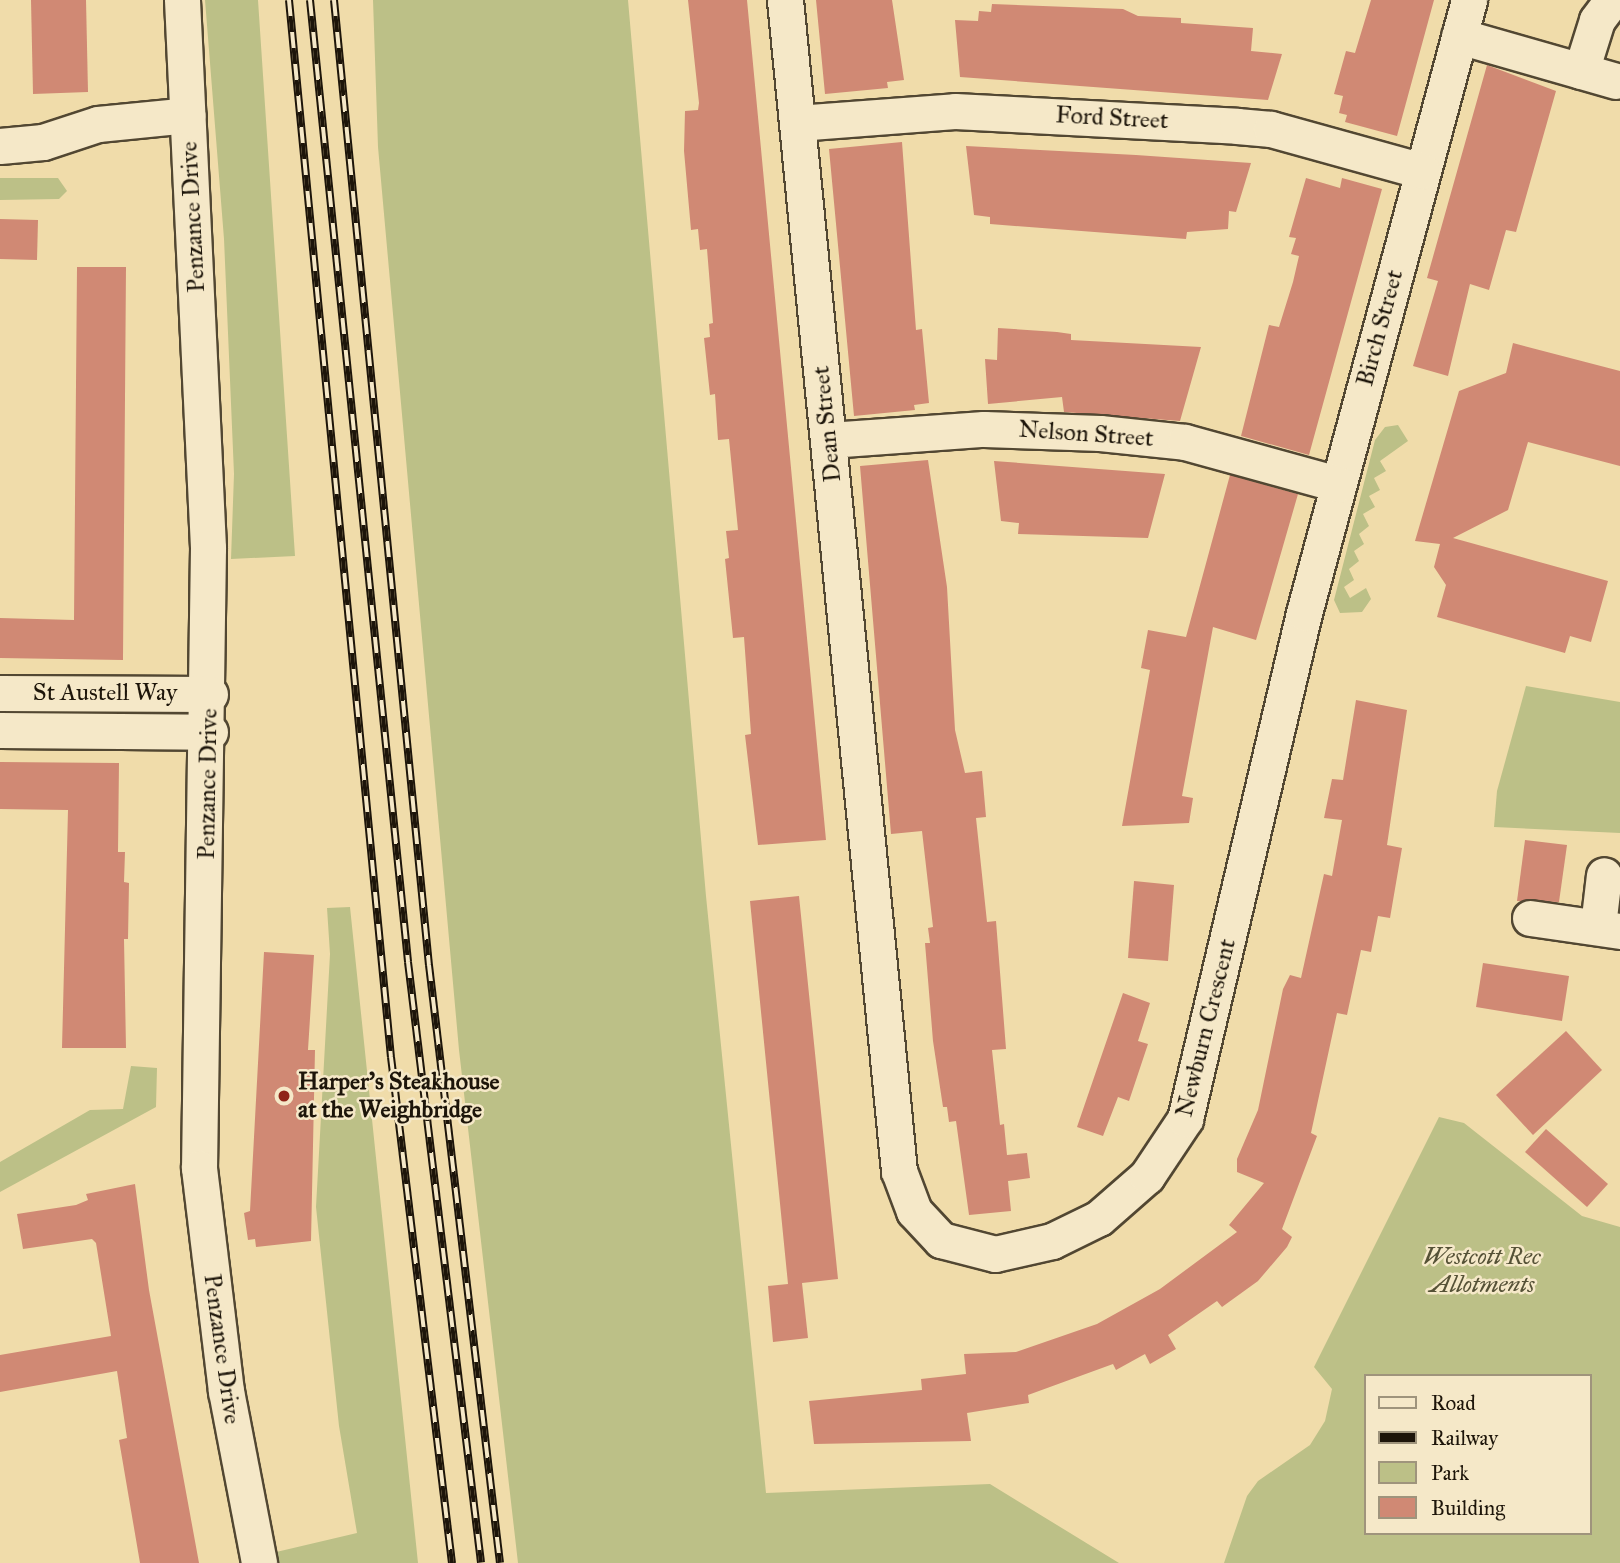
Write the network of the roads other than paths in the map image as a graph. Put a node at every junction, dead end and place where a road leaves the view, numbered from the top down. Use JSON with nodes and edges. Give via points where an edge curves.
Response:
{"nodes":[{"id":1,"x":182,"y":0,"type":"edge"},
{"id":2,"x":785,"y":0,"type":"edge"},
{"id":3,"x":1469,"y":0,"type":"edge"},
{"id":4,"x":1612,"y":0,"type":"edge"},
{"id":5,"x":1459,"y":36,"type":"junction"},
{"id":6,"x":1581,"y":71,"type":"junction"},
{"id":7,"x":1616,"y":81,"type":"dead end"},
{"id":8,"x":188,"y":115,"type":"junction"},
{"id":9,"x":797,"y":123,"type":"junction"},
{"id":10,"x":0,"y":146,"type":"edge"},
{"id":11,"x":1422,"y":171,"type":"junction"},
{"id":12,"x":829,"y":440,"type":"junction"},
{"id":13,"x":1338,"y":484,"type":"junction"},
{"id":14,"x":1293,"y":657,"type":"joint"},
{"id":15,"x":0,"y":693,"type":"edge"},
{"id":16,"x":210,"y":694,"type":"junction"},
{"id":17,"x":0,"y":730,"type":"edge"},
{"id":18,"x":210,"y":732,"type":"junction"},
{"id":19,"x":867,"y":847,"type":"joint"},
{"id":20,"x":1604,"y":875,"type":"dead end"},
{"id":21,"x":1530,"y":918,"type":"dead end"},
{"id":22,"x":1609,"y":928,"type":"edge"},
{"id":23,"x":259,"y":1563,"type":"edge"}],
"edges":[{"from":1,"to":8,"type":"street","name":"Penzance Drive"},
{"from":2,"to":9,"type":"street","name":"Dean Street"},
{"from":3,"to":5,"type":"street","name":"Birch Street"},
{"from":4,"to":6,"type":"street","via":[[1597,20]]},
{"from":5,"to":6,"type":"street"},
{"from":5,"to":11,"type":"street","name":"Birch Street"},
{"from":6,"to":7,"type":"street"},
{"from":8,"to":10,"type":"street","via":[[97,124],[43,142]]},
{"from":8,"to":16,"type":"street","name":"Penzance Drive"},
{"from":9,"to":11,"type":"street","name":"Ford Street","via":[[955,111],[1237,125],[1271,129]]},
{"from":9,"to":12,"type":"street","name":"Dean Street"},
{"from":11,"to":13,"type":"street","name":"Birch Street"},
{"from":12,"to":13,"type":"street","name":"Nelson Street","via":[[994,428],[1150,437],[1209,447]]},
{"from":12,"to":19,"type":"street","name":"Dean Street"},
{"from":13,"to":14,"type":"street","name":"Birch Street"},
{"from":14,"to":19,"type":"street","name":"Newburn Crescent","via":[[1185,1119],[1159,1162],[1134,1190],[1068,1235],[1031,1248],[981,1254],[941,1240],[905,1195],[892,1115]]},
{"from":15,"to":16,"type":"street","name":"St Austell Way"},
{"from":16,"to":18,"type":"street","name":"Penzance Drive"},
{"from":17,"to":18,"type":"street","name":"St Austell Way"},
{"from":18,"to":23,"type":"street","name":"Penzance Drive","via":[[199,1168],[226,1391]]},
{"from":20,"to":22,"type":"street"},
{"from":21,"to":22,"type":"street"}]}
